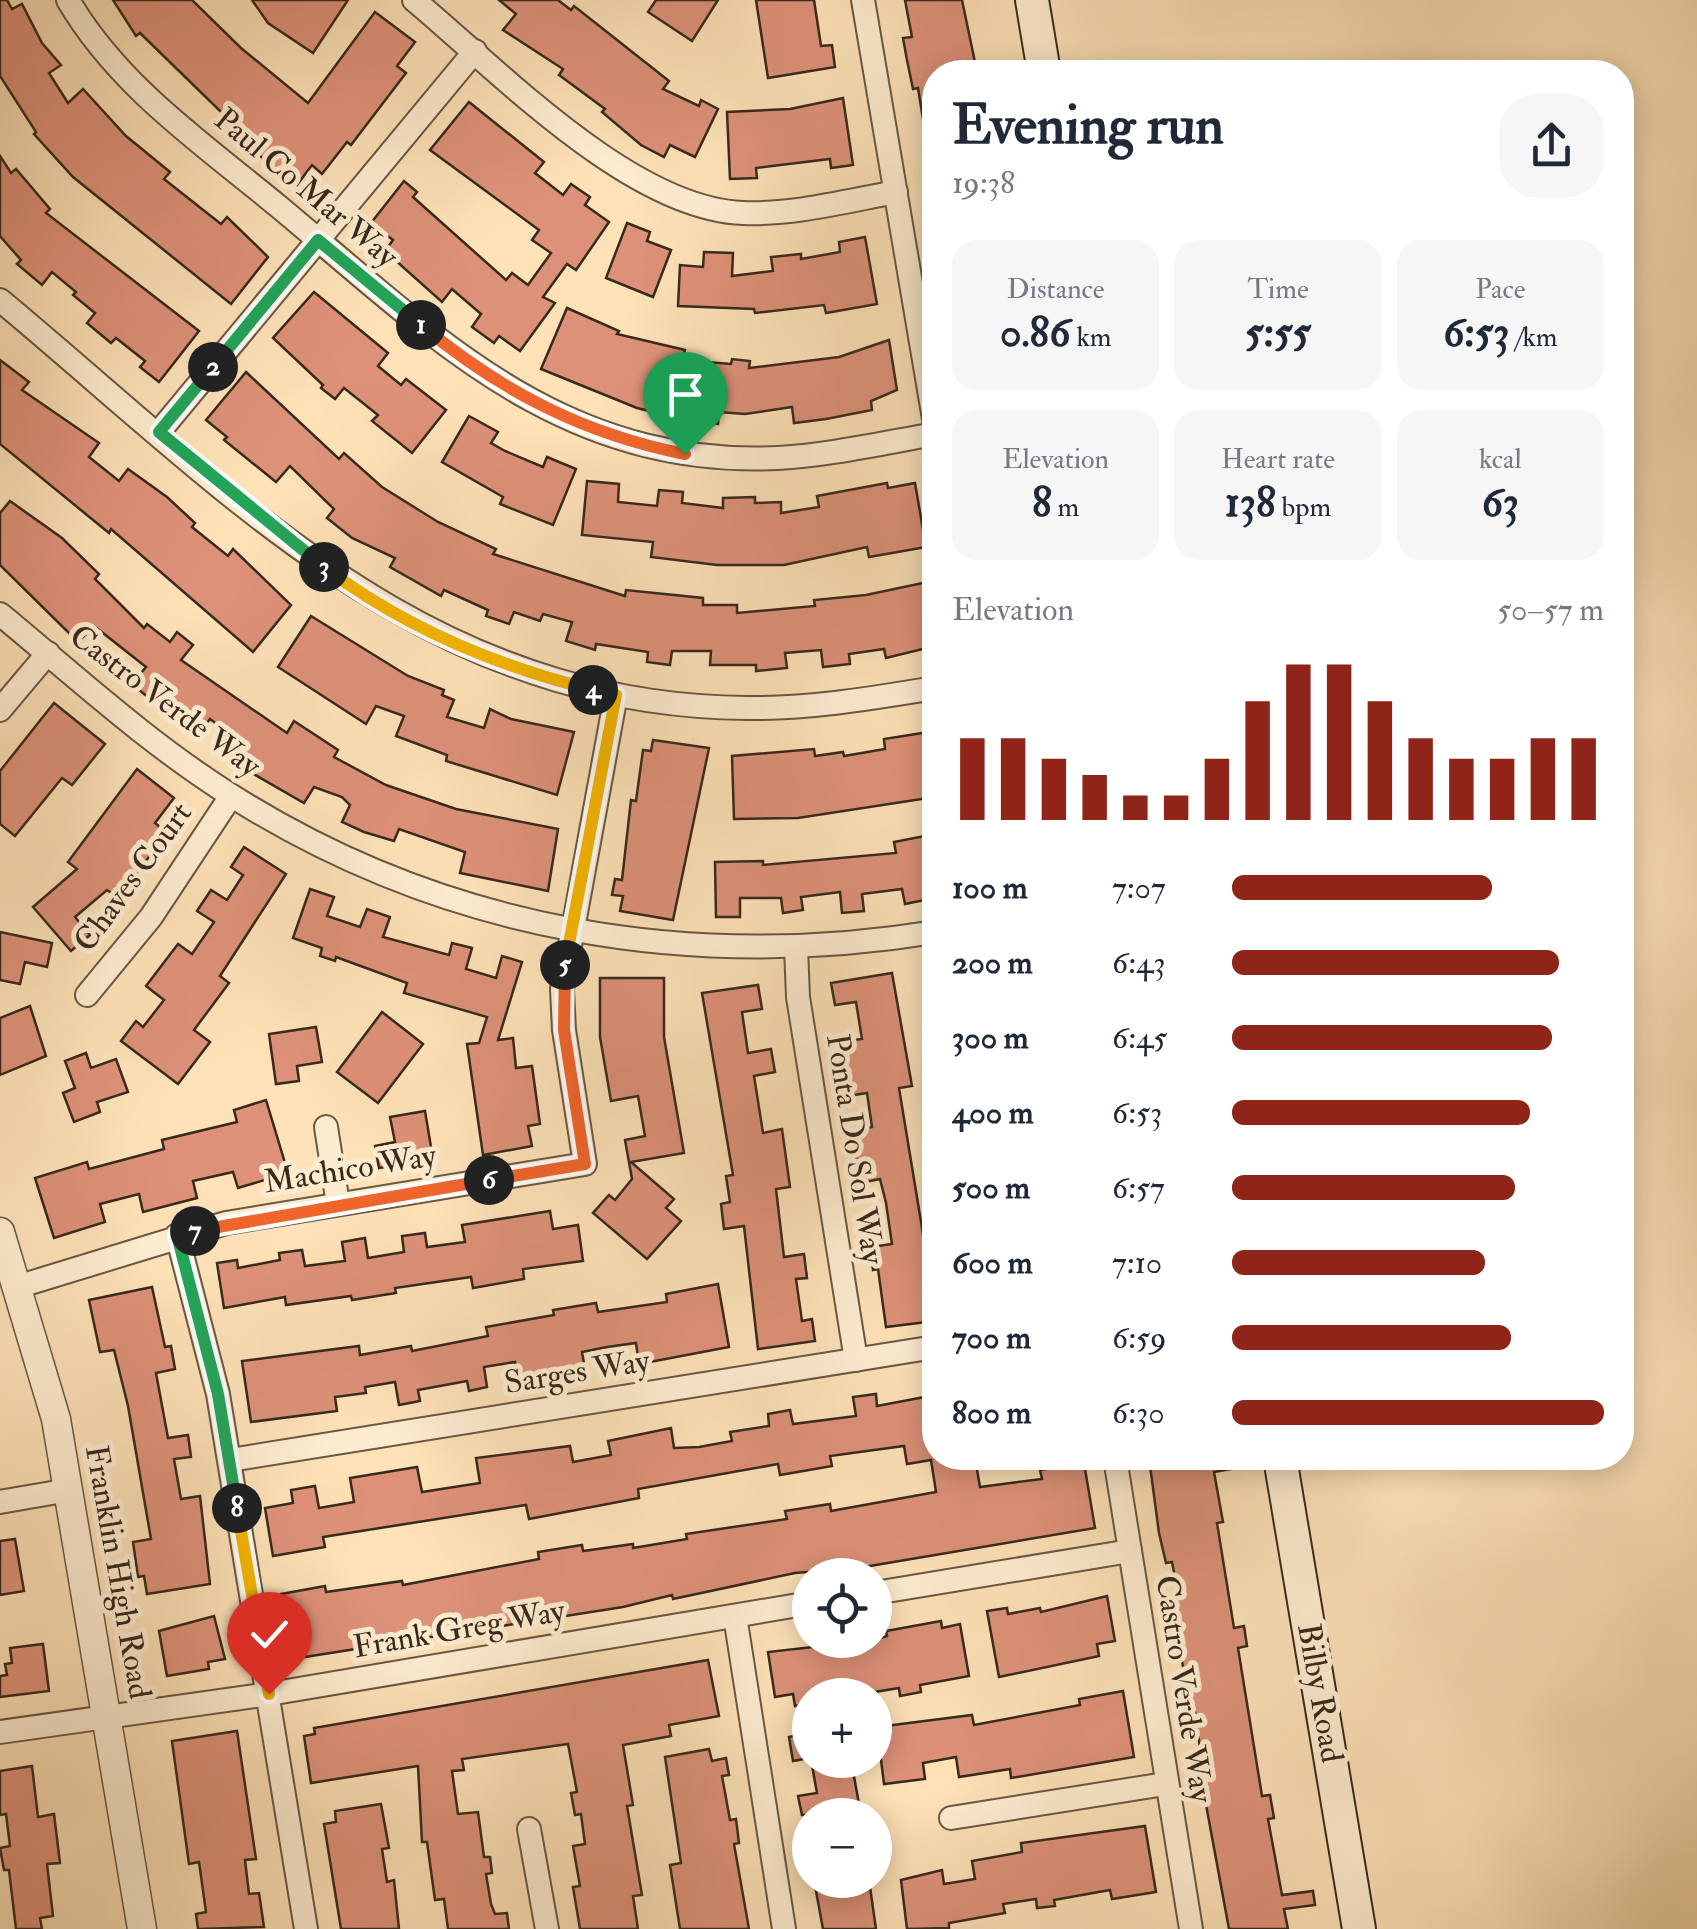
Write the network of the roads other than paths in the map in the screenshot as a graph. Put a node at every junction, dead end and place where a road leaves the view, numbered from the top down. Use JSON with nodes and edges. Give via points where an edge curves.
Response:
{"nodes":[{"id":1,"x":68,"y":0,"type":"edge"},
{"id":2,"x":414,"y":0,"type":"edge"},
{"id":3,"x":863,"y":0,"type":"edge"},
{"id":4,"x":1032,"y":0,"type":"edge"},
{"id":5,"x":475,"y":51,"type":"junction"},
{"id":6,"x":1042,"y":60,"type":"edge"},
{"id":7,"x":896,"y":192,"type":"junction"},
{"id":8,"x":318,"y":240,"type":"junction"},
{"id":9,"x":0,"y":300,"type":"edge"},
{"id":10,"x":922,"y":347,"type":"edge"},
{"id":11,"x":159,"y":432,"type":"junction"},
{"id":12,"x":922,"y":436,"type":"edge"},
{"id":13,"x":0,"y":614,"type":"edge"},
{"id":14,"x":48,"y":653,"type":"junction"},
{"id":15,"x":922,"y":690,"type":"edge"},
{"id":16,"x":616,"y":695,"type":"junction"},
{"id":17,"x":0,"y":710,"type":"edge"},
{"id":18,"x":231,"y":796,"type":"junction"},
{"id":19,"x":570,"y":932,"type":"junction"},
{"id":20,"x":922,"y":933,"type":"edge"},
{"id":21,"x":796,"y":948,"type":"junction"},
{"id":22,"x":87,"y":994,"type":"dead end"},
{"id":23,"x":326,"y":1127,"type":"dead end"},
{"id":24,"x":338,"y":1204,"type":"junction"},
{"id":25,"x":0,"y":1232,"type":"edge"},
{"id":26,"x":177,"y":1235,"type":"junction"},
{"id":27,"x":20,"y":1286,"type":"junction"},
{"id":28,"x":922,"y":1349,"type":"edge"},
{"id":29,"x":856,"y":1360,"type":"junction"},
{"id":30,"x":230,"y":1460,"type":"junction"},
{"id":31,"x":1117,"y":1470,"type":"edge"},
{"id":32,"x":1282,"y":1470,"type":"edge"},
{"id":33,"x":69,"y":1490,"type":"junction"},
{"id":34,"x":0,"y":1502,"type":"edge"},
{"id":35,"x":1130,"y":1551,"type":"junction"},
{"id":36,"x":892,"y":1590,"type":"edge"},
{"id":37,"x":792,"y":1606,"type":"edge"},
{"id":38,"x":735,"y":1616,"type":"junction"},
{"id":39,"x":269,"y":1694,"type":"junction"},
{"id":40,"x":107,"y":1717,"type":"junction"},
{"id":41,"x":0,"y":1732,"type":"edge"},
{"id":42,"x":1165,"y":1784,"type":"junction"},
{"id":43,"x":952,"y":1818,"type":"dead end"},
{"id":44,"x":529,"y":1829,"type":"dead end"},
{"id":45,"x":142,"y":1929,"type":"edge"},
{"id":46,"x":306,"y":1929,"type":"edge"},
{"id":47,"x":547,"y":1929,"type":"edge"},
{"id":48,"x":784,"y":1929,"type":"edge"},
{"id":49,"x":1192,"y":1929,"type":"edge"},
{"id":50,"x":1359,"y":1929,"type":"edge"}],
"edges":[{"from":1,"to":8,"type":"street","name":"Paul Co Mar Way","via":[[156,105]]},
{"from":2,"to":5,"type":"street"},
{"from":3,"to":7,"type":"street"},
{"from":4,"to":6,"type":"main road"},
{"from":5,"to":7,"type":"street","via":[[606,160],[682,202],[781,212]]},
{"from":5,"to":8,"type":"street"},
{"from":7,"to":10,"type":"street"},
{"from":8,"to":11,"type":"street"},
{"from":8,"to":12,"type":"street","name":"Paul Co Mar Way","via":[[494,382],[612,437],[685,454],[760,458]]},
{"from":9,"to":11,"type":"street"},
{"from":11,"to":16,"type":"street","via":[[290,541],[383,607],[485,657]]},
{"from":13,"to":14,"type":"street","name":"Castro Verde Way"},
{"from":14,"to":17,"type":"street"},
{"from":14,"to":18,"type":"street","name":"Castro Verde Way"},
{"from":15,"to":16,"type":"street","via":[[789,708]]},
{"from":16,"to":19,"type":"street","name":"Machico Way"},
{"from":18,"to":19,"type":"street","name":"Castro Verde Way","via":[[346,859],[418,889]]},
{"from":18,"to":22,"type":"street","name":"Chaves Court","via":[[152,917]]},
{"from":19,"to":21,"type":"street","name":"Castro Verde Way","via":[[670,946]]},
{"from":19,"to":24,"type":"street","name":"Machico Way","via":[[564,1030],[585,1164]]},
{"from":20,"to":21,"type":"street","name":"Castro Verde Way"},
{"from":21,"to":29,"type":"street","name":"Ponta Do Sol Way","via":[[798,998]]},
{"from":23,"to":24,"type":"street"},
{"from":24,"to":26,"type":"street","name":"Machico Way"},
{"from":25,"to":27,"type":"street","name":"Franklin High Road"},
{"from":26,"to":27,"type":"street","name":"Machico Way"},
{"from":26,"to":30,"type":"street"},
{"from":27,"to":33,"type":"street","name":"Franklin High Road"},
{"from":28,"to":29,"type":"street","name":"Sarges Way"},
{"from":29,"to":30,"type":"street","name":"Sarges Way"},
{"from":30,"to":39,"type":"street"},
{"from":31,"to":35,"type":"street","name":"Castro Verde Way"},
{"from":32,"to":50,"type":"main road","name":"Bilby Road"},
{"from":33,"to":34,"type":"street"},
{"from":33,"to":40,"type":"street","name":"Franklin High Road"},
{"from":35,"to":36,"type":"street"},
{"from":35,"to":42,"type":"street","name":"Castro Verde Way"},
{"from":37,"to":38,"type":"street","name":"Frank Greg Way"},
{"from":38,"to":39,"type":"street","name":"Frank Greg Way"},
{"from":38,"to":48,"type":"street"},
{"from":39,"to":40,"type":"street","name":"Frank Greg Way"},
{"from":39,"to":46,"type":"street"},
{"from":40,"to":41,"type":"street","name":"Frank Greg Way"},
{"from":40,"to":45,"type":"street","name":"Franklin High Road"},
{"from":42,"to":43,"type":"street"},
{"from":42,"to":49,"type":"street","name":"Castro Verde Way"},
{"from":44,"to":47,"type":"street"}]}
